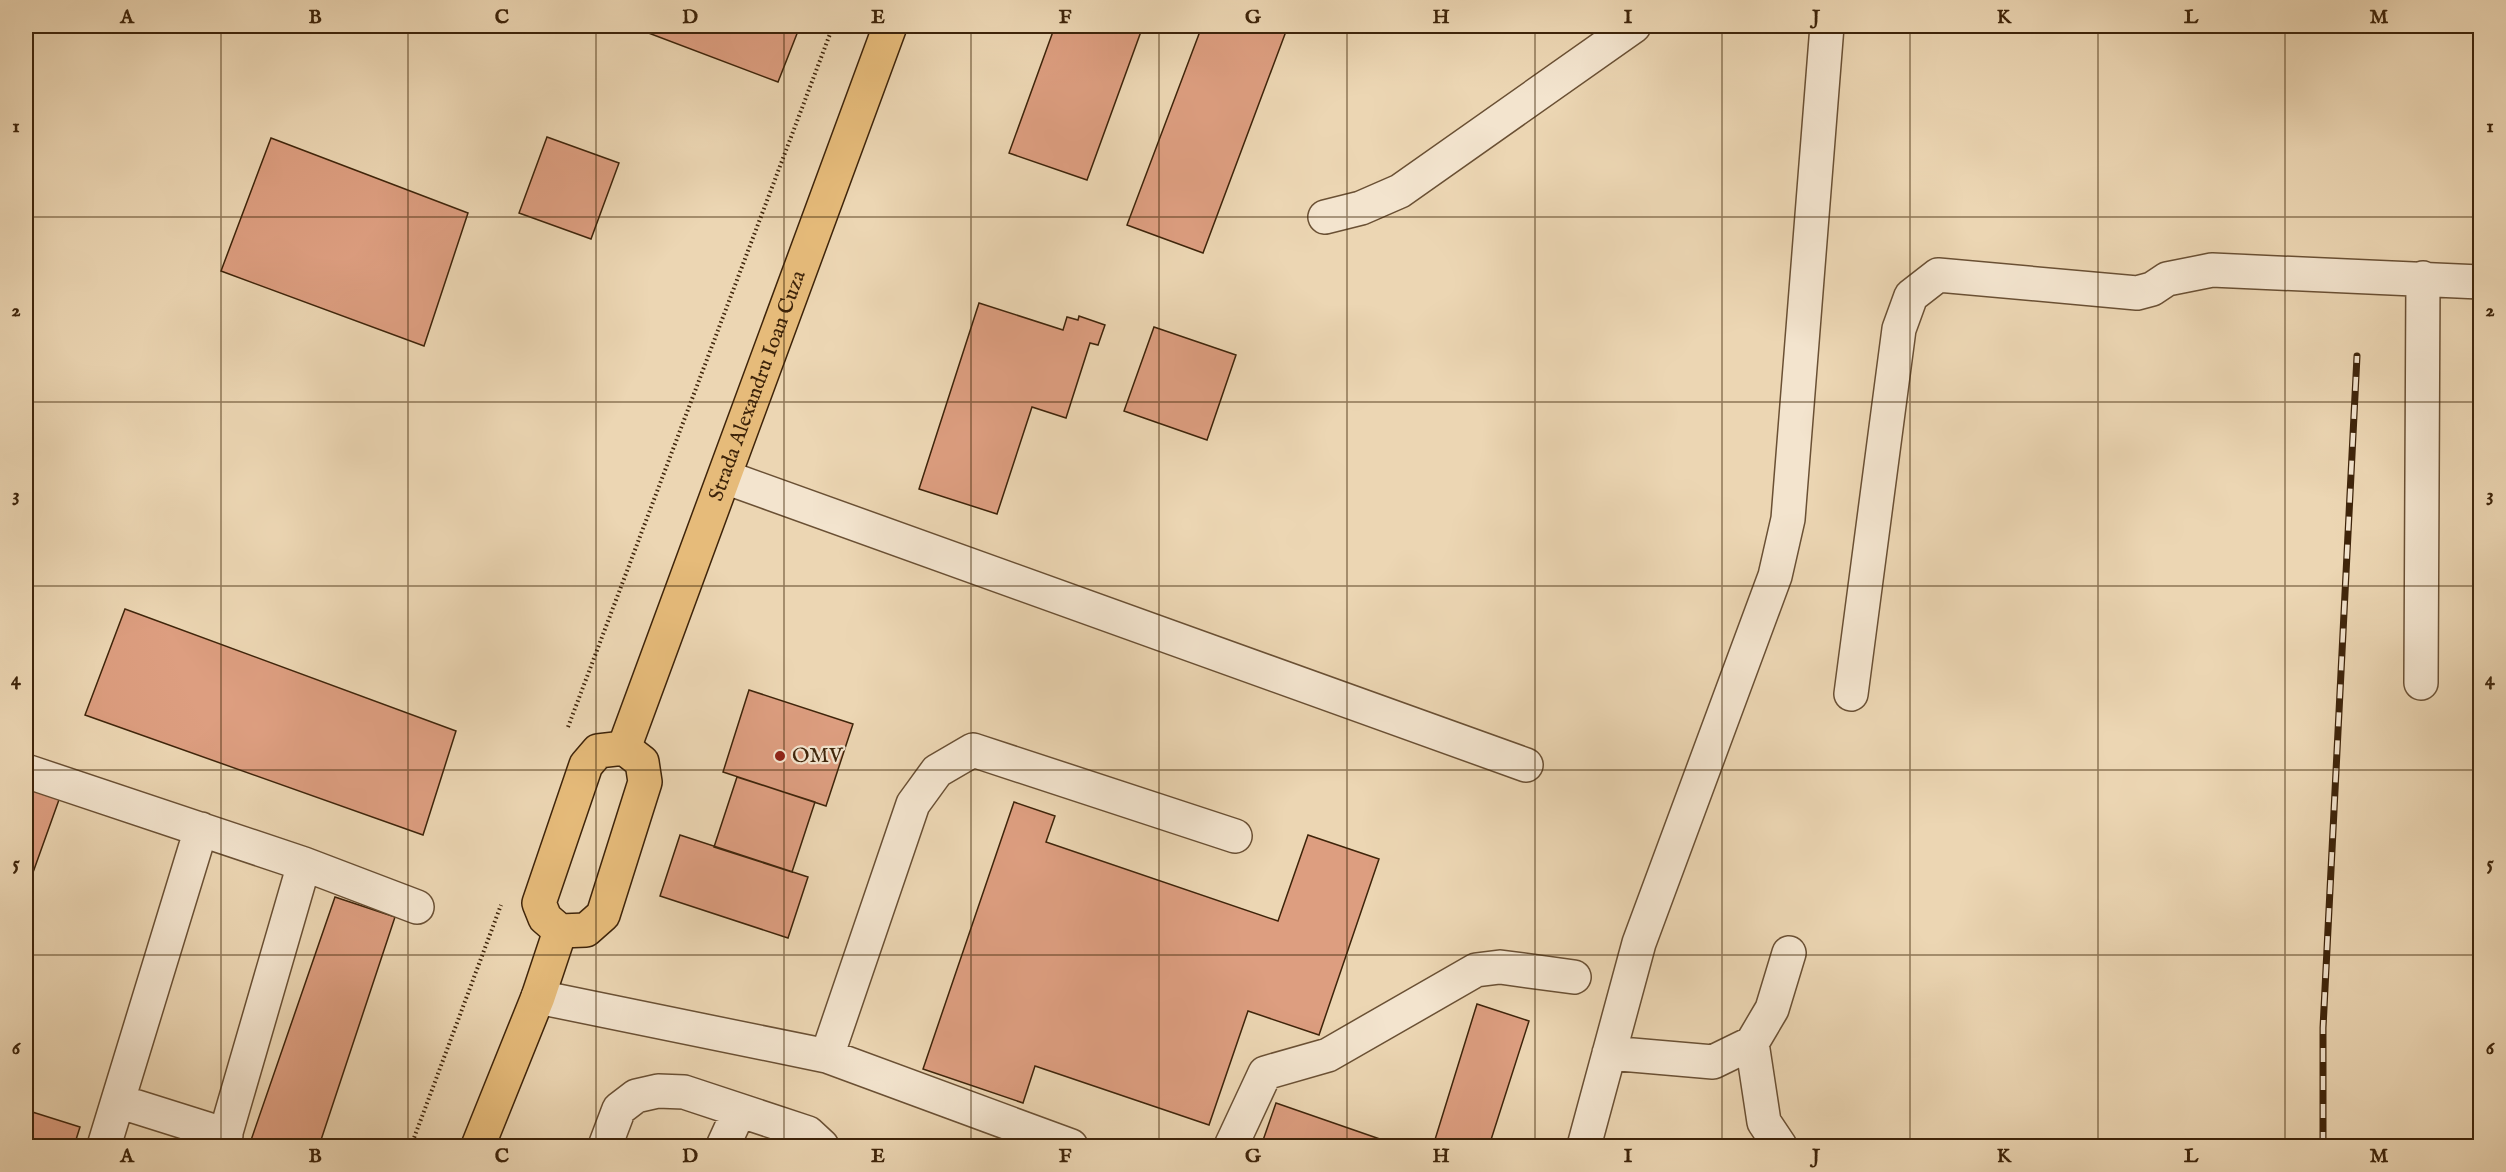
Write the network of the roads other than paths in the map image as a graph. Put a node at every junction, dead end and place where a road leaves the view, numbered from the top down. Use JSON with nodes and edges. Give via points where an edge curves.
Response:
{"nodes":[{"id":1,"x":890,"y":26,"type":"edge"},
{"id":2,"x":1634,"y":26,"type":"edge"},
{"id":3,"x":1827,"y":26,"type":"edge"},
{"id":4,"x":1324,"y":217,"type":"dead end"},
{"id":5,"x":2423,"y":278,"type":"junction"},
{"id":6,"x":2481,"y":282,"type":"edge"},
{"id":7,"x":725,"y":477,"type":"junction"},
{"id":8,"x":2421,"y":683,"type":"dead end"},
{"id":9,"x":1851,"y":694,"type":"dead end"},
{"id":10,"x":624,"y":748,"type":"junction"},
{"id":11,"x":1526,"y":765,"type":"dead end"},
{"id":12,"x":26,"y":771,"type":"edge"},
{"id":13,"x":201,"y":829,"type":"junction"},
{"id":14,"x":1235,"y":836,"type":"dead end"},
{"id":15,"x":304,"y":864,"type":"junction"},
{"id":16,"x":417,"y":907,"type":"dead end"},
{"id":17,"x":560,"y":931,"type":"junction"},
{"id":18,"x":1789,"y":953,"type":"dead end"},
{"id":19,"x":1574,"y":976,"type":"dead end"},
{"id":20,"x":538,"y":997,"type":"junction"},
{"id":21,"x":1752,"y":1043,"type":"junction"},
{"id":22,"x":1609,"y":1053,"type":"junction"},
{"id":23,"x":827,"y":1056,"type":"junction"},
{"id":24,"x":118,"y":1101,"type":"junction"},
{"id":25,"x":739,"y":1111,"type":"junction"},
{"id":26,"x":224,"y":1141,"type":"edge"},
{"id":27,"x":104,"y":1146,"type":"edge"},
{"id":28,"x":478,"y":1146,"type":"edge"},
{"id":29,"x":605,"y":1146,"type":"edge"},
{"id":30,"x":723,"y":1146,"type":"edge"},
{"id":31,"x":822,"y":1146,"type":"edge"},
{"id":32,"x":1071,"y":1146,"type":"edge"},
{"id":33,"x":1231,"y":1146,"type":"edge"},
{"id":34,"x":1584,"y":1146,"type":"edge"},
{"id":35,"x":1780,"y":1146,"type":"edge"}],
"edges":[{"from":1,"to":7,"type":"main road","name":"Strada Alexandru Ioan Cuza"},
{"from":2,"to":4,"type":"lane","via":[[1400,191],[1361,208]]},
{"from":3,"to":22,"type":"lane","via":[[1788,519],[1775,576],[1639,943]]},
{"from":5,"to":6,"type":"lane"},
{"from":5,"to":8,"type":"lane"},
{"from":5,"to":9,"type":"lane","via":[[2212,270],[2167,279],[2137,293],[1938,276],[1911,296],[1899,328]]},
{"from":7,"to":10,"type":"main road","name":"Strada Alexandru Ioan Cuza"},
{"from":7,"to":11,"type":"lane"},
{"from":10,"to":17,"type":"main road","via":[[598,751],[586,765],[539,903],[545,918]]},
{"from":10,"to":17,"type":"main road","via":[[642,762],[645,782],[603,915],[586,930]]},
{"from":12,"to":13,"type":"lane"},
{"from":13,"to":15,"type":"lane"},
{"from":13,"to":24,"type":"lane"},
{"from":14,"to":23,"type":"lane","via":[[973,750],[937,771],[913,804]]},
{"from":15,"to":16,"type":"lane"},
{"from":15,"to":26,"type":"lane"},
{"from":17,"to":20,"type":"main road"},
{"from":18,"to":21,"type":"lane","via":[[1772,1009]]},
{"from":19,"to":33,"type":"lane","via":[[1500,967],[1476,970],[1328,1055],[1265,1073]]},
{"from":20,"to":23,"type":"lane"},
{"from":20,"to":28,"type":"main road"},
{"from":21,"to":22,"type":"lane","via":[[1713,1062]]},
{"from":21,"to":35,"type":"lane","via":[[1764,1122]]},
{"from":22,"to":34,"type":"lane"},
{"from":23,"to":32,"type":"lane"},
{"from":24,"to":26,"type":"lane"},
{"from":24,"to":27,"type":"lane"},
{"from":25,"to":29,"type":"lane","via":[[684,1092],[658,1091],[636,1096],[619,1109]]},
{"from":25,"to":30,"type":"lane"},
{"from":25,"to":31,"type":"lane","via":[[808,1133]]}]}
